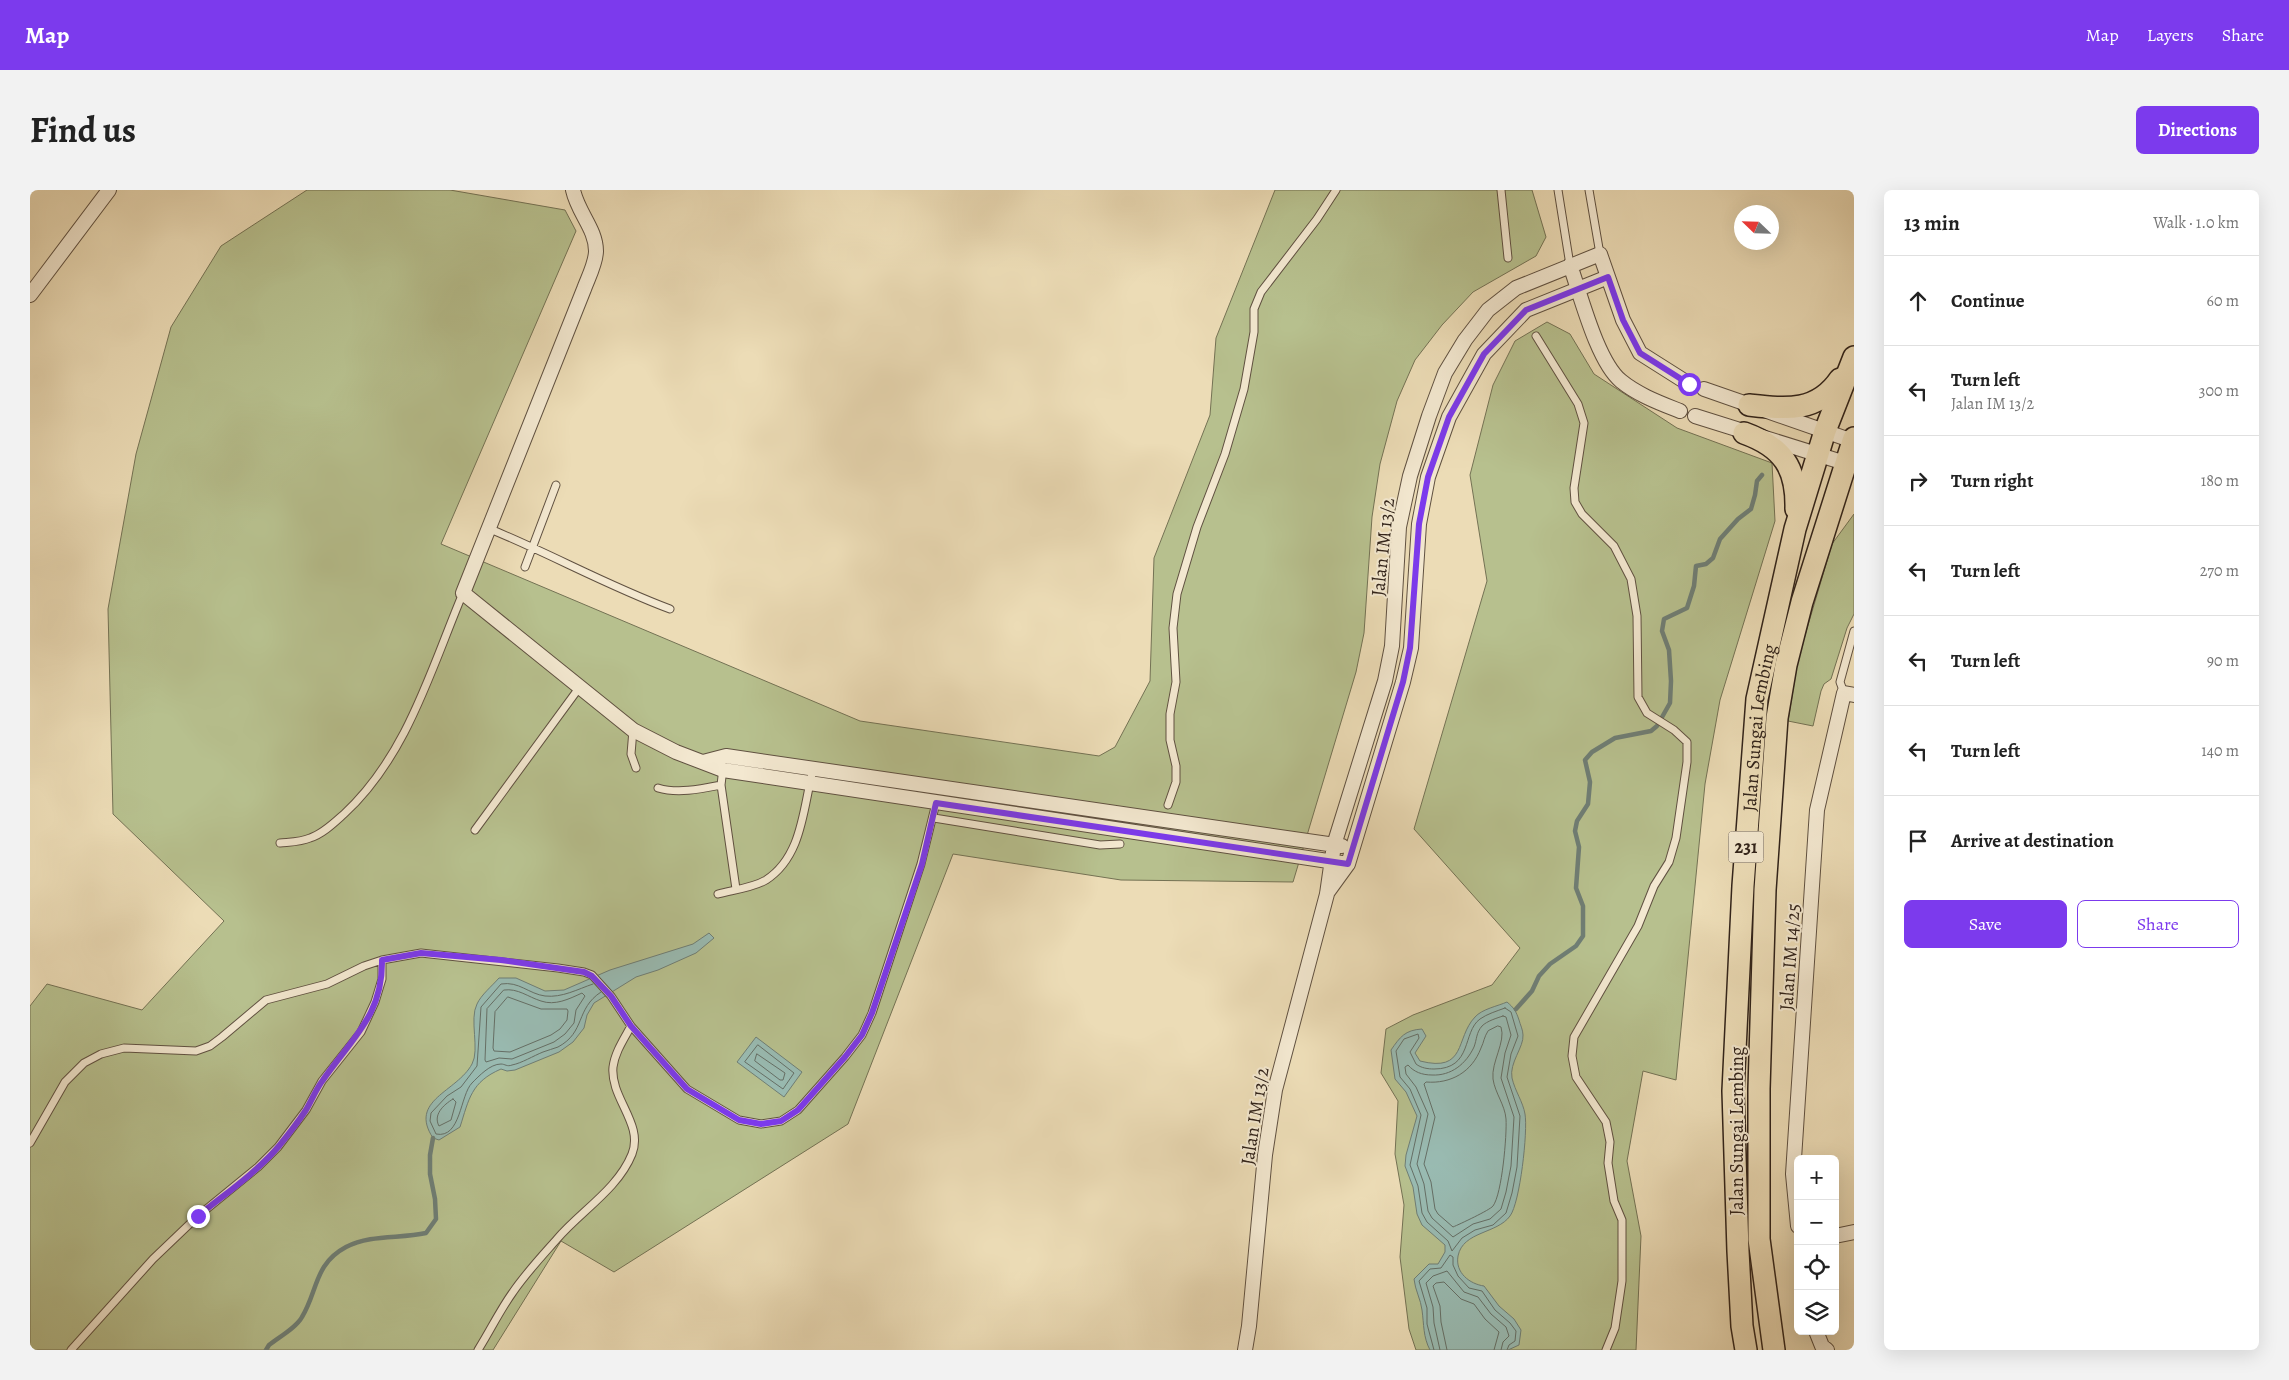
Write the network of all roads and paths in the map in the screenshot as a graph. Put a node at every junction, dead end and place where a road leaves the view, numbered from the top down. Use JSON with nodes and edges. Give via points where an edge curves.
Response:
{"nodes":[{"id":1,"x":109,"y":190,"type":"edge"},
{"id":2,"x":573,"y":190,"type":"edge"},
{"id":3,"x":1336,"y":190,"type":"edge"},
{"id":4,"x":1501,"y":190,"type":"edge"},
{"id":5,"x":1558,"y":190,"type":"edge"},
{"id":6,"x":1589,"y":190,"type":"edge"},
{"id":7,"x":1600,"y":254,"type":"junction"},
{"id":8,"x":1508,"y":258,"type":"dead end"},
{"id":9,"x":1570,"y":265,"type":"junction"},
{"id":10,"x":1608,"y":277,"type":"junction"},
{"id":11,"x":1578,"y":288,"type":"junction"},
{"id":12,"x":30,"y":295,"type":"edge"},
{"id":13,"x":1536,"y":336,"type":"dead end"},
{"id":14,"x":1854,"y":356,"type":"edge"},
{"id":15,"x":1689,"y":384,"type":"dead end"},
{"id":16,"x":1704,"y":389,"type":"dead end"},
{"id":17,"x":1749,"y":405,"type":"junction"},
{"id":18,"x":1680,"y":411,"type":"dead end"},
{"id":19,"x":1695,"y":416,"type":"dead end"},
{"id":20,"x":1825,"y":431,"type":"junction"},
{"id":21,"x":1744,"y":432,"type":"junction"},
{"id":22,"x":1853,"y":439,"type":"edge"},
{"id":23,"x":1818,"y":454,"type":"junction"},
{"id":24,"x":1845,"y":463,"type":"junction"},
{"id":25,"x":556,"y":485,"type":"dead end"},
{"id":26,"x":490,"y":529,"type":"junction"},
{"id":27,"x":1795,"y":530,"type":"junction"},
{"id":28,"x":534,"y":547,"type":"junction"},
{"id":29,"x":525,"y":567,"type":"dead end"},
{"id":30,"x":463,"y":593,"type":"junction"},
{"id":31,"x":670,"y":609,"type":"dead end"},
{"id":32,"x":1854,"y":632,"type":"edge"},
{"id":33,"x":579,"y":688,"type":"junction"},
{"id":34,"x":1849,"y":694,"type":"edge"},
{"id":35,"x":633,"y":730,"type":"junction"},
{"id":36,"x":726,"y":756,"type":"junction"},
{"id":37,"x":703,"y":762,"type":"junction"},
{"id":38,"x":636,"y":768,"type":"dead end"},
{"id":39,"x":723,"y":770,"type":"junction"},
{"id":40,"x":813,"y":770,"type":"junction"},
{"id":41,"x":902,"y":783,"type":"junction"},
{"id":42,"x":809,"y":784,"type":"junction"},
{"id":43,"x":721,"y":785,"type":"junction"},
{"id":44,"x":658,"y":788,"type":"dead end"},
{"id":45,"x":900,"y":797,"type":"junction"},
{"id":46,"x":1027,"y":802,"type":"junction"},
{"id":47,"x":936,"y":803,"type":"junction"},
{"id":48,"x":1168,"y":806,"type":"dead end"},
{"id":49,"x":1024,"y":816,"type":"junction"},
{"id":50,"x":934,"y":818,"type":"junction"},
{"id":51,"x":475,"y":830,"type":"dead end"},
{"id":52,"x":280,"y":843,"type":"dead end"},
{"id":53,"x":1120,"y":844,"type":"dead end"},
{"id":54,"x":1334,"y":845,"type":"junction"},
{"id":55,"x":1352,"y":848,"type":"junction"},
{"id":56,"x":1330,"y":861,"type":"junction"},
{"id":57,"x":1348,"y":864,"type":"junction"},
{"id":58,"x":736,"y":889,"type":"junction"},
{"id":59,"x":718,"y":894,"type":"dead end"},
{"id":60,"x":1327,"y":894,"type":"junction"},
{"id":61,"x":382,"y":960,"type":"junction"},
{"id":62,"x":631,"y":1026,"type":"junction"},
{"id":63,"x":30,"y":1143,"type":"edge"},
{"id":64,"x":1796,"y":1200,"type":"edge"},
{"id":65,"x":1854,"y":1232,"type":"edge"},
{"id":66,"x":1839,"y":1235,"type":"edge"},
{"id":67,"x":1818,"y":1335,"type":"edge"},
{"id":68,"x":71,"y":1350,"type":"edge"},
{"id":69,"x":478,"y":1350,"type":"edge"},
{"id":70,"x":1245,"y":1350,"type":"edge"},
{"id":71,"x":1606,"y":1350,"type":"edge"},
{"id":72,"x":1746,"y":1350,"type":"edge"},
{"id":73,"x":1774,"y":1350,"type":"edge"},
{"id":74,"x":1827,"y":1350,"type":"edge"}],
"edges":[{"from":1,"to":12,"type":"street"},
{"from":2,"to":26,"type":"street","via":[[577,206],[593,232],[596,252]]},
{"from":3,"to":48,"type":"lane","via":[[1261,292],[1254,309],[1254,332],[1244,389],[1177,594],[1173,628],[1176,682],[1170,714],[1176,782]]},
{"from":4,"to":8,"type":"lane"},
{"from":5,"to":9,"type":"lane"},
{"from":6,"to":7,"type":"lane"},
{"from":7,"to":9,"type":"street","name":"Jalan IM 13/2"},
{"from":7,"to":10,"type":"street"},
{"from":9,"to":11,"type":"street"},
{"from":9,"to":54,"type":"street","name":"Jalan IM 13/2","via":[[1516,288],[1488,310],[1445,373],[1410,476],[1399,527],[1392,646],[1385,680]]},
{"from":10,"to":11,"type":"street","name":"Jalan IM 13/2"},
{"from":10,"to":15,"type":"street","via":[[1623,320],[1640,353]]},
{"from":11,"to":18,"type":"street","via":[[1611,372],[1644,396]]},
{"from":11,"to":55,"type":"street","name":"Jalan IM 13/2","via":[[1526,310],[1484,354],[1449,417],[1428,477],[1419,524],[1410,648],[1403,682]]},
{"from":13,"to":71,"type":"lane","via":[[1578,404],[1584,423],[1574,488],[1575,502],[1582,514],[1614,546],[1631,579],[1637,616],[1638,697],[1647,713],[1687,742],[1676,838],[1669,862],[1654,886],[1638,926],[1574,1037],[1572,1056],[1576,1077],[1606,1122],[1614,1201],[1622,1220],[1622,1281],[1615,1328]]},
{"from":14,"to":17,"type":"main road","via":[[1833,390],[1822,399],[1782,409]]},
{"from":14,"to":20,"type":"main road","name":"Jalan Sungai Lembing","number":"231"},
{"from":16,"to":17,"type":"street"},
{"from":17,"to":20,"type":"street"},
{"from":19,"to":21,"type":"street"},
{"from":20,"to":22,"type":"street"},
{"from":20,"to":23,"type":"main road","name":"Jalan Sungai Lembing","number":"231"},
{"from":21,"to":23,"type":"street"},
{"from":21,"to":27,"type":"main road","via":[[1774,448],[1790,469],[1796,489]]},
{"from":22,"to":24,"type":"main road","name":"Jalan Sungai Lembing","number":"231"},
{"from":23,"to":24,"type":"street"},
{"from":23,"to":27,"type":"main road","name":"Jalan Sungai Lembing","number":"231"},
{"from":24,"to":73,"type":"main road","name":"Jalan Sungai Lembing","number":"231","via":[[1802,602],[1777,718],[1758,1089],[1759,1239]]},
{"from":25,"to":28,"type":"lane"},
{"from":26,"to":28,"type":"lane"},
{"from":26,"to":30,"type":"street"},
{"from":27,"to":72,"type":"main road","name":"Jalan Sungai Lembing","number":"231","via":[[1757,698],[1743,886],[1733,1092],[1738,1260]]},
{"from":28,"to":29,"type":"lane"},
{"from":28,"to":31,"type":"lane"},
{"from":30,"to":33,"type":"street"},
{"from":30,"to":52,"type":"lane","via":[[408,727],[370,787],[340,818],[310,838]]},
{"from":32,"to":34,"type":"lane","via":[[1840,682]]},
{"from":33,"to":35,"type":"street"},
{"from":33,"to":51,"type":"lane"},
{"from":34,"to":64,"type":"street","name":"Jalan IM 14/25","via":[[1817,810],[1793,1174]]},
{"from":35,"to":37,"type":"street"},
{"from":35,"to":38,"type":"lane","via":[[631,754]]},
{"from":36,"to":37,"type":"street"},
{"from":36,"to":39,"type":"lane"},
{"from":36,"to":40,"type":"street"},
{"from":37,"to":39,"type":"street"},
{"from":39,"to":42,"type":"street"},
{"from":39,"to":43,"type":"lane"},
{"from":40,"to":41,"type":"street"},
{"from":40,"to":42,"type":"lane"},
{"from":41,"to":45,"type":"street"},
{"from":41,"to":46,"type":"street"},
{"from":42,"to":45,"type":"street"},
{"from":42,"to":58,"type":"lane","via":[[802,827],[788,856],[765,881]]},
{"from":43,"to":44,"type":"lane","via":[[669,791]]},
{"from":43,"to":58,"type":"lane"},
{"from":45,"to":47,"type":"street"},
{"from":46,"to":49,"type":"street"},
{"from":46,"to":54,"type":"street"},
{"from":47,"to":49,"type":"street"},
{"from":47,"to":50,"type":"lane"},
{"from":49,"to":56,"type":"street"},
{"from":50,"to":53,"type":"lane","via":[[1100,845]]},
{"from":50,"to":62,"type":"lane","via":[[922,864],[862,1035],[798,1110],[781,1121],[761,1124],[739,1120],[687,1089]]},
{"from":54,"to":55,"type":"street"},
{"from":54,"to":56,"type":"street","name":"Jalan IM 13/2"},
{"from":55,"to":57,"type":"street","name":"Jalan IM 13/2"},
{"from":56,"to":57,"type":"street"},
{"from":56,"to":60,"type":"street","name":"Jalan IM 13/2"},
{"from":57,"to":60,"type":"street","name":"Jalan IM 13/2"},
{"from":58,"to":59,"type":"lane"},
{"from":60,"to":70,"type":"street","name":"Jalan IM 13/2","via":[[1275,1090]]},
{"from":61,"to":62,"type":"lane","via":[[421,953],[584,972],[611,996]]},
{"from":61,"to":63,"type":"lane","via":[[328,984],[266,1000],[210,1046],[196,1051],[124,1048],[101,1054],[84,1063],[65,1082]]},
{"from":61,"to":68,"type":"lane","via":[[378,995],[361,1032],[322,1081],[306,1110],[278,1147],[153,1259]]},
{"from":62,"to":69,"type":"lane","via":[[616,1054],[613,1070],[615,1087],[633,1129],[635,1142],[632,1153],[623,1172],[558,1237],[514,1291]]},
{"from":65,"to":66,"type":"street"},
{"from":67,"to":74,"type":"street"}]}
